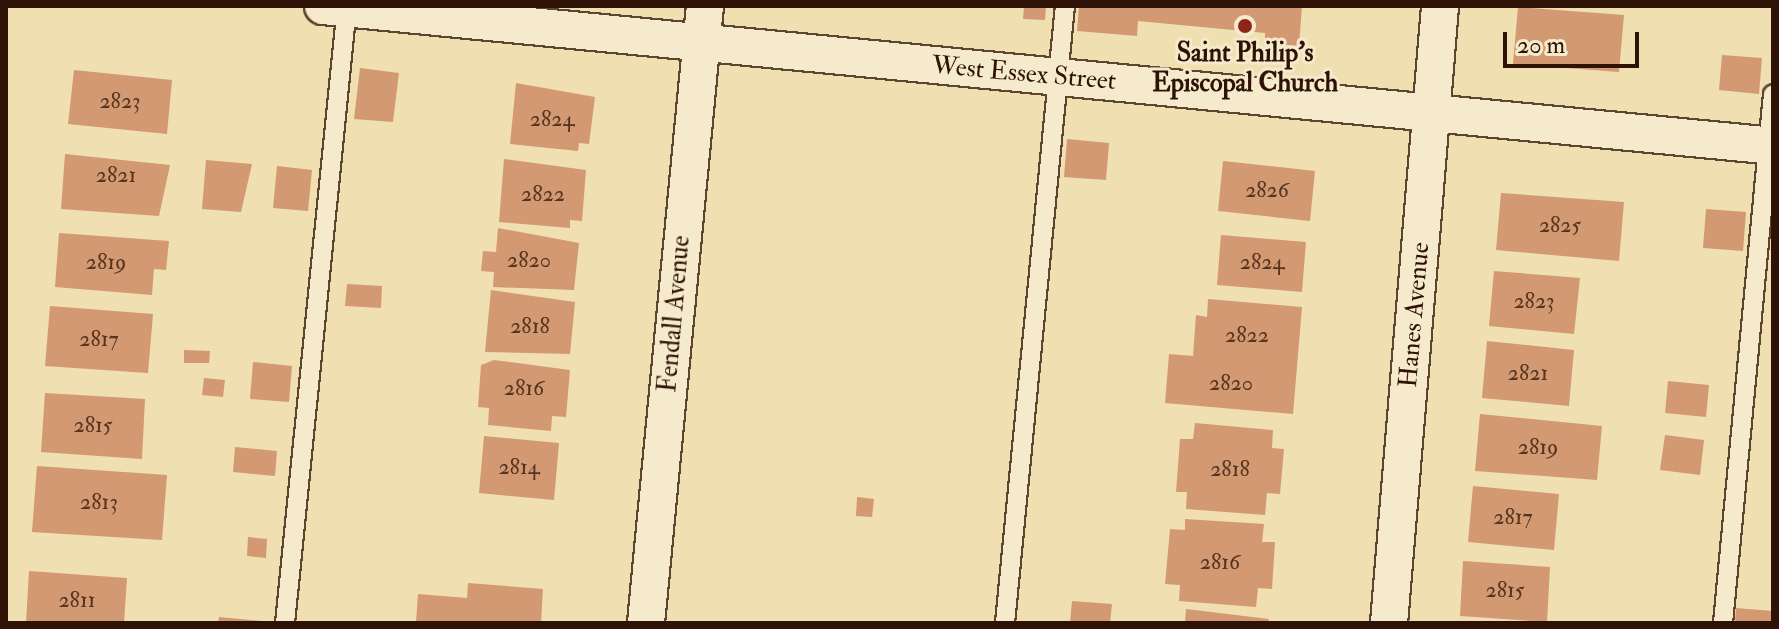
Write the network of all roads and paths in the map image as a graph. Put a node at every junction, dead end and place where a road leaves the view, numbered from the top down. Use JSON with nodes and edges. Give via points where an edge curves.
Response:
{"nodes":[{"id":1,"x":705,"y":6,"type":"edge"},
{"id":2,"x":1065,"y":6,"type":"edge"},
{"id":3,"x":1440,"y":6,"type":"edge"},
{"id":4,"x":339,"y":7,"type":"edge"},
{"id":5,"x":701,"y":44,"type":"junction"},
{"id":6,"x":1058,"y":78,"type":"junction"},
{"id":7,"x":1773,"y":94,"type":"edge"},
{"id":8,"x":1432,"y":113,"type":"junction"},
{"id":9,"x":1770,"y":146,"type":"edge"},
{"id":10,"x":285,"y":623,"type":"edge"},
{"id":11,"x":646,"y":623,"type":"edge"},
{"id":12,"x":1005,"y":623,"type":"edge"},
{"id":13,"x":1389,"y":623,"type":"edge"},
{"id":14,"x":1723,"y":623,"type":"edge"}],
"edges":[{"from":1,"to":5,"type":"street","name":"Fendall Avenue"},
{"from":2,"to":6,"type":"lane"},
{"from":3,"to":8,"type":"street","name":"Hanes Avenue"},
{"from":4,"to":5,"type":"street","name":"West Essex Street"},
{"from":4,"to":10,"type":"lane"},
{"from":5,"to":6,"type":"street","name":"West Essex Street"},
{"from":5,"to":11,"type":"street","name":"Fendall Avenue"},
{"from":6,"to":8,"type":"street","name":"West Essex Street"},
{"from":6,"to":12,"type":"lane"},
{"from":7,"to":9,"type":"lane"},
{"from":8,"to":9,"type":"street","name":"West Essex Street"},
{"from":8,"to":13,"type":"street","name":"Hanes Avenue"},
{"from":9,"to":14,"type":"lane"}]}
